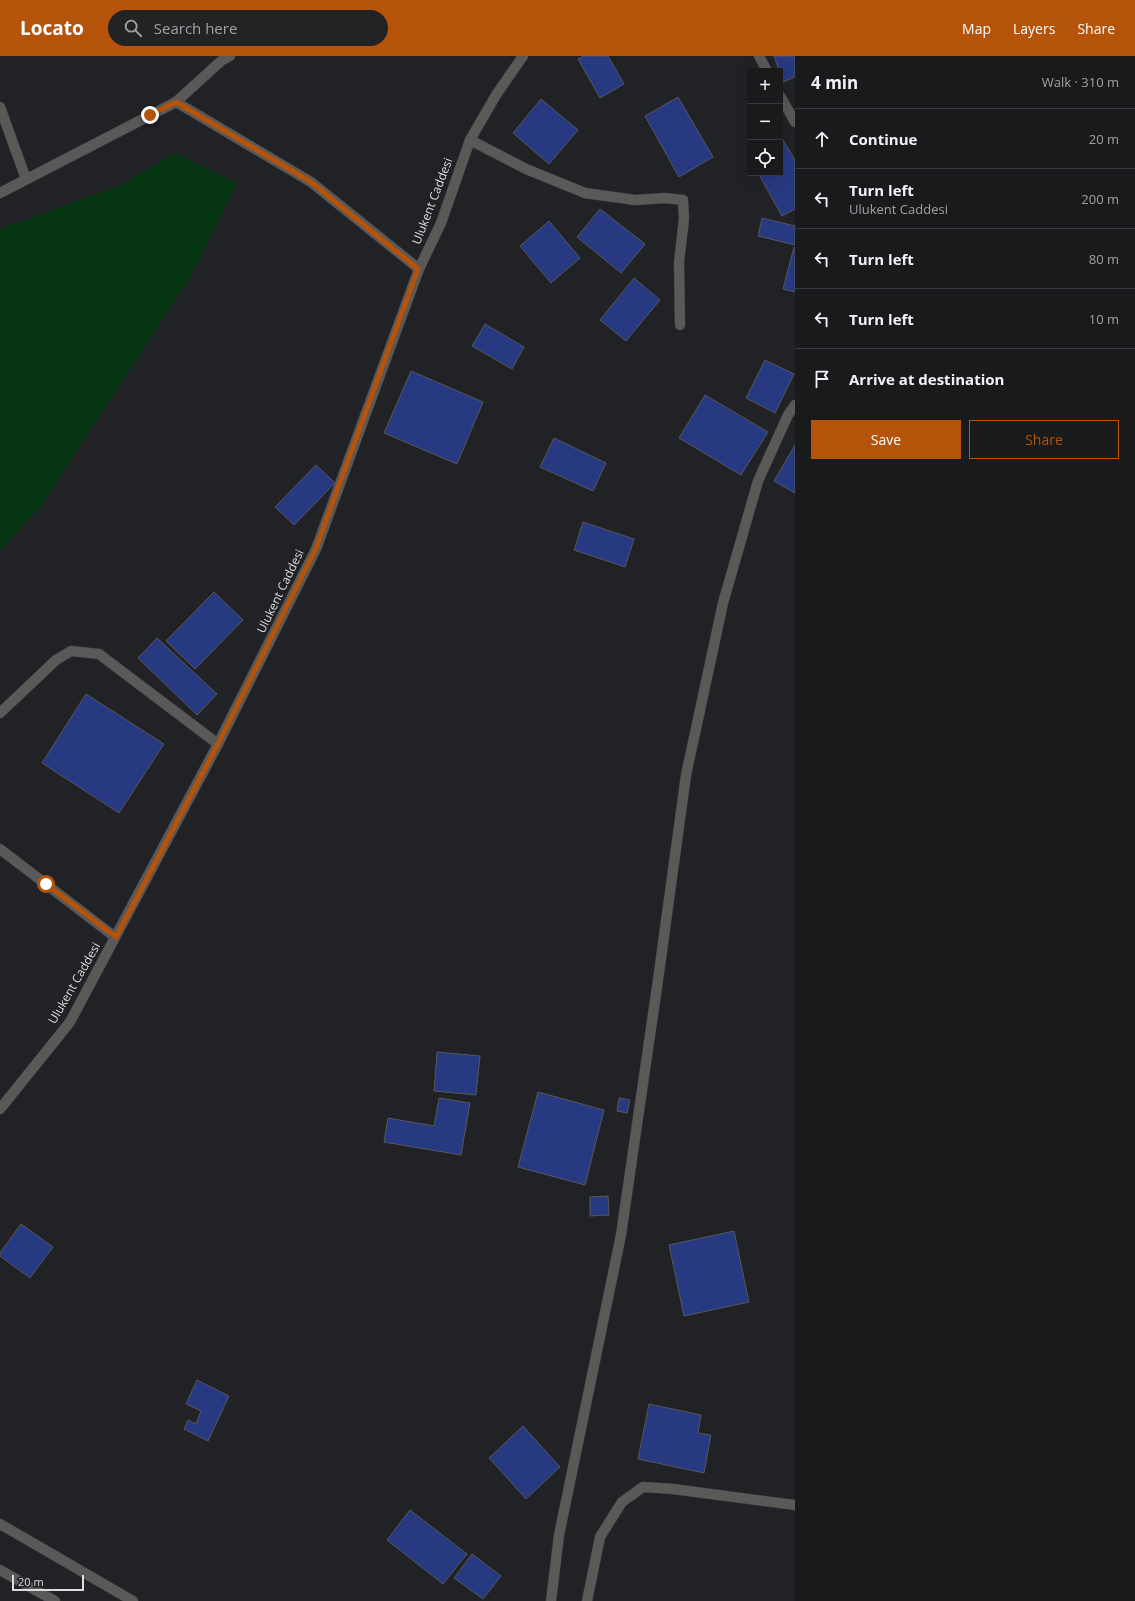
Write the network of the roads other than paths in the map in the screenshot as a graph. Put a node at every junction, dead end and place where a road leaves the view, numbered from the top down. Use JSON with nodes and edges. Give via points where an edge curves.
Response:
{"nodes":[{"id":1,"x":230,"y":56,"type":"edge"},
{"id":2,"x":523,"y":56,"type":"edge"},
{"id":3,"x":759,"y":56,"type":"edge"},
{"id":4,"x":765,"y":68,"type":"edge"},
{"id":5,"x":783,"y":101,"type":"edge"},
{"id":6,"x":176,"y":102,"type":"junction"},
{"id":7,"x":0,"y":107,"type":"edge"},
{"id":8,"x":795,"y":122,"type":"edge"},
{"id":9,"x":470,"y":140,"type":"junction"},
{"id":10,"x":26,"y":179,"type":"junction"},
{"id":11,"x":0,"y":193,"type":"edge"},
{"id":12,"x":418,"y":269,"type":"junction"},
{"id":13,"x":680,"y":325,"type":"dead end"},
{"id":14,"x":795,"y":405,"type":"edge"},
{"id":15,"x":0,"y":713,"type":"edge"},
{"id":16,"x":218,"y":744,"type":"junction"},
{"id":17,"x":0,"y":849,"type":"edge"},
{"id":18,"x":116,"y":937,"type":"junction"},
{"id":19,"x":0,"y":1108,"type":"edge"},
{"id":20,"x":795,"y":1505,"type":"edge"},
{"id":21,"x":0,"y":1524,"type":"edge"},
{"id":22,"x":0,"y":1570,"type":"edge"},
{"id":23,"x":56,"y":1601,"type":"edge"},
{"id":24,"x":133,"y":1601,"type":"edge"},
{"id":25,"x":551,"y":1601,"type":"edge"},
{"id":26,"x":587,"y":1601,"type":"edge"}],
"edges":[{"from":1,"to":6,"type":"street","via":[[221,61]]},
{"from":2,"to":9,"type":"street","name":"Ulukent Caddesi","via":[[496,95]]},
{"from":3,"to":4,"type":"street"},
{"from":5,"to":8,"type":"street"},
{"from":6,"to":10,"type":"street"},
{"from":6,"to":12,"type":"street","via":[[311,182]]},
{"from":7,"to":10,"type":"street"},
{"from":9,"to":12,"type":"street","name":"Ulukent Caddesi","via":[[440,223]]},
{"from":9,"to":13,"type":"street","via":[[526,169],[585,193],[635,200],[683,200],[684,219],[679,262]]},
{"from":10,"to":11,"type":"street"},
{"from":12,"to":16,"type":"street","name":"Ulukent Caddesi","via":[[316,548]]},
{"from":14,"to":25,"type":"street","via":[[758,481],[723,603],[686,775],[621,1235],[559,1535]]},
{"from":15,"to":16,"type":"street","via":[[56,660],[71,651],[99,654]]},
{"from":16,"to":18,"type":"street","name":"Ulukent Caddesi"},
{"from":17,"to":18,"type":"street"},
{"from":18,"to":19,"type":"street","name":"Ulukent Caddesi","via":[[70,1022]]},
{"from":20,"to":26,"type":"street","via":[[673,1488],[643,1488],[622,1502],[600,1537]]},
{"from":21,"to":24,"type":"street"},
{"from":22,"to":23,"type":"street"}]}
